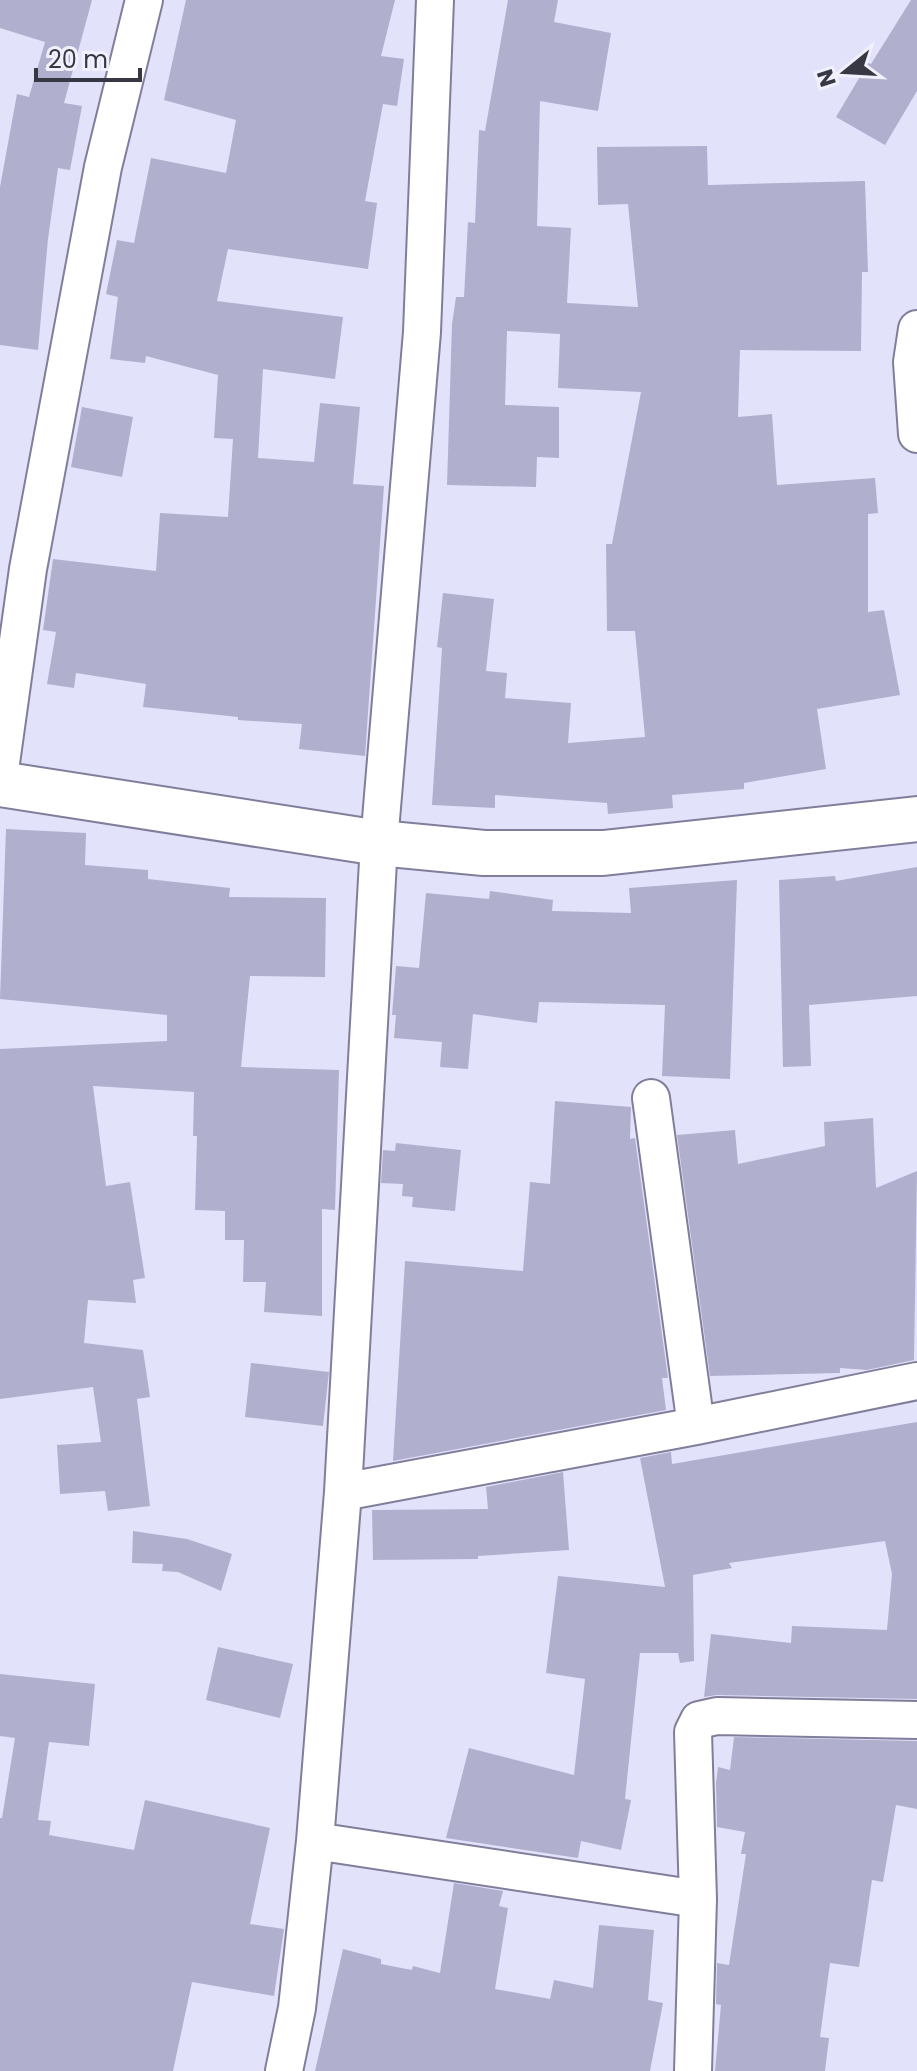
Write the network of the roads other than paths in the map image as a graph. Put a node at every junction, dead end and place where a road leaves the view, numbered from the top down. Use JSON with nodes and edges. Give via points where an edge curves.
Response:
{"nodes":[{"id":1,"x":144,"y":0,"type":"edge"},
{"id":2,"x":435,"y":0,"type":"edge"},
{"id":3,"x":917,"y":329,"type":"edge"},
{"id":4,"x":917,"y":434,"type":"edge"},
{"id":5,"x":0,"y":770,"type":"edge"},
{"id":6,"x":0,"y":784,"type":"edge"},
{"id":7,"x":917,"y":819,"type":"edge"},
{"id":8,"x":379,"y":843,"type":"junction"},
{"id":9,"x":651,"y":1098,"type":"dead end"},
{"id":10,"x":917,"y":1381,"type":"edge"},
{"id":11,"x":696,"y":1426,"type":"junction"},
{"id":12,"x":343,"y":1492,"type":"junction"},
{"id":13,"x":917,"y":1720,"type":"edge"},
{"id":14,"x":315,"y":1841,"type":"junction"},
{"id":15,"x":698,"y":1899,"type":"junction"},
{"id":16,"x":284,"y":2071,"type":"edge"},
{"id":17,"x":693,"y":2071,"type":"edge"}],
"edges":[{"from":1,"to":5,"type":"street","via":[[103,167],[28,569]]},
{"from":2,"to":8,"type":"street","via":[[422,332]]},
{"from":3,"to":4,"type":"street","via":[[912,362]]},
{"from":6,"to":8,"type":"street"},
{"from":7,"to":8,"type":"street","via":[[603,853],[484,853]]},
{"from":8,"to":12,"type":"street"},
{"from":9,"to":11,"type":"street"},
{"from":10,"to":11,"type":"street"},
{"from":11,"to":12,"type":"street"},
{"from":12,"to":14,"type":"street"},
{"from":13,"to":15,"type":"street","via":[[699,1720],[693,1732]]},
{"from":14,"to":15,"type":"street"},
{"from":14,"to":16,"type":"street","via":[[297,2008]]},
{"from":15,"to":17,"type":"street"}]}
